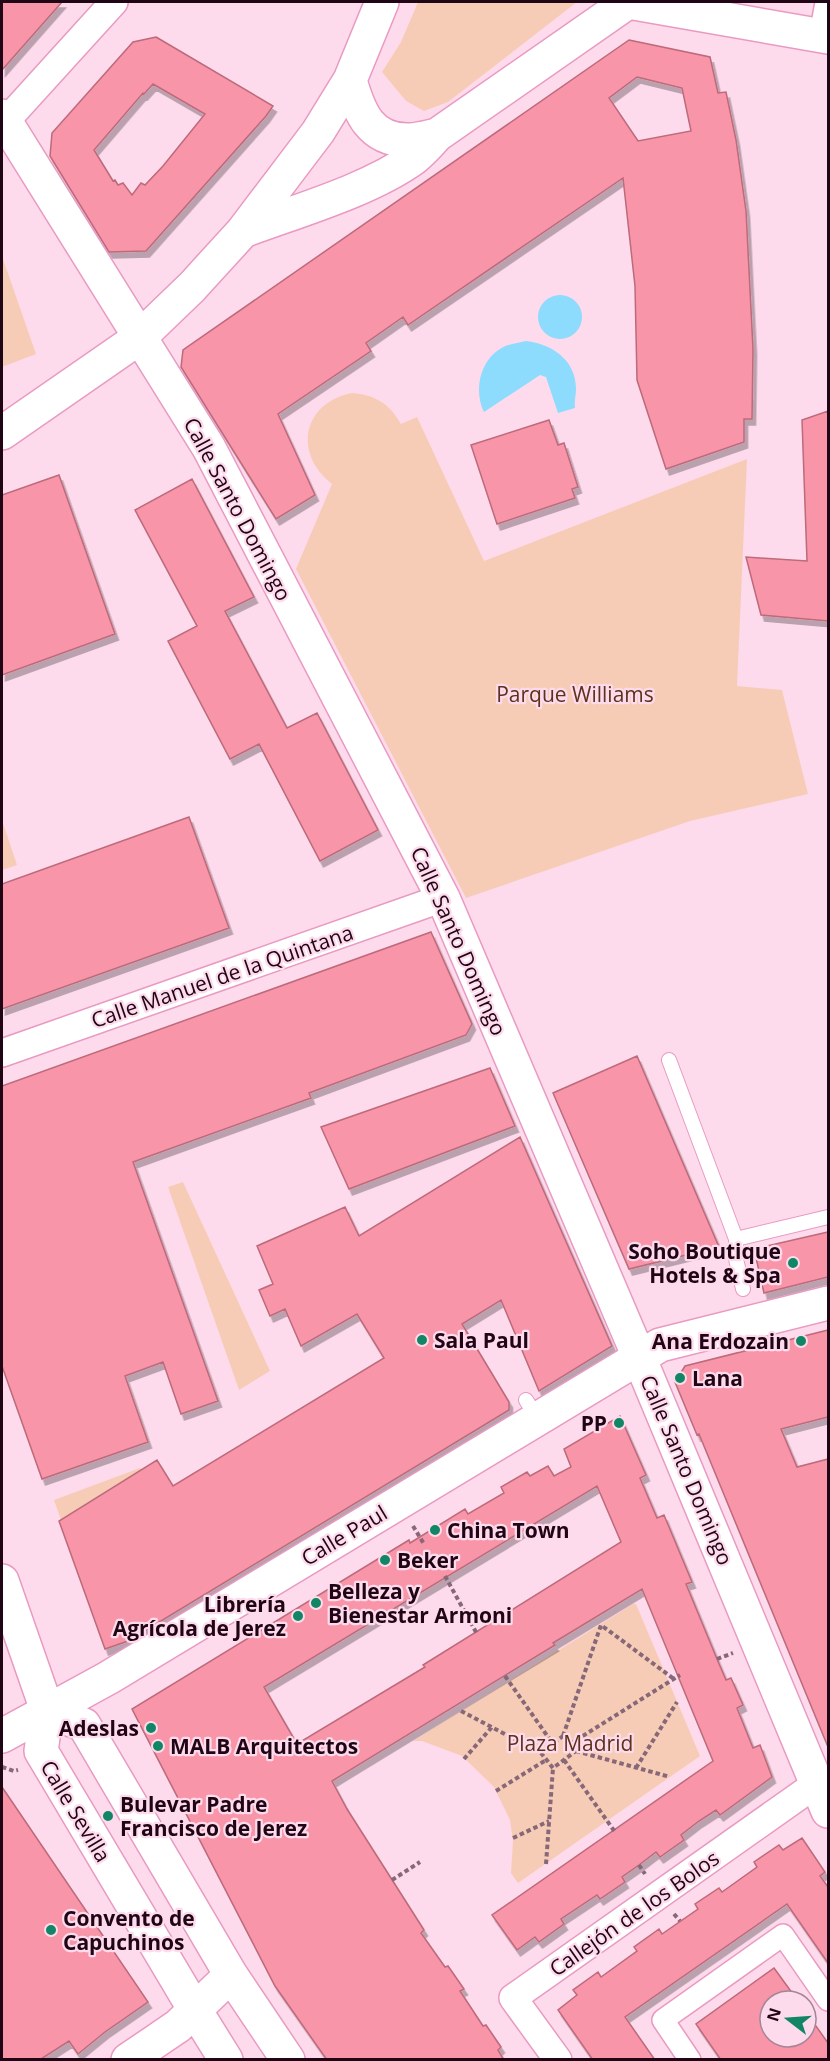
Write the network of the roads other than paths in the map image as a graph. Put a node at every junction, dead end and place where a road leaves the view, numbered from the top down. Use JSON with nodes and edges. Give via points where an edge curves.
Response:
{"nodes":[{"id":1,"x":114,"y":2,"type":"edge"},
{"id":2,"x":382,"y":2,"type":"edge"},
{"id":3,"x":628,"y":2,"type":"edge"},
{"id":4,"x":827,"y":27,"type":"edge"},
{"id":5,"x":350,"y":80,"type":"junction"},
{"id":6,"x":3,"y":119,"type":"edge"},
{"id":7,"x":375,"y":131,"type":"junction"},
{"id":8,"x":318,"y":132,"type":"junction"},
{"id":9,"x":437,"y":135,"type":"junction"},
{"id":10,"x":243,"y":231,"type":"junction"},
{"id":11,"x":139,"y":338,"type":"junction"},
{"id":12,"x":2,"y":433,"type":"edge"},
{"id":13,"x":443,"y":898,"type":"junction"},
{"id":14,"x":2,"y":1053,"type":"edge"},
{"id":15,"x":669,"y":1060,"type":"dead end"},
{"id":16,"x":828,"y":1217,"type":"edge"},
{"id":17,"x":736,"y":1239,"type":"junction"},
{"id":18,"x":743,"y":1289,"type":"dead end"},
{"id":19,"x":828,"y":1303,"type":"edge"},
{"id":20,"x":639,"y":1357,"type":"junction"},
{"id":21,"x":2,"y":1581,"type":"edge"},
{"id":22,"x":47,"y":1710,"type":"junction"},
{"id":23,"x":2,"y":1736,"type":"edge"},
{"id":24,"x":822,"y":1797,"type":"edge"},
{"id":25,"x":231,"y":1975,"type":"junction"},
{"id":26,"x":828,"y":2001,"type":"edge"},
{"id":27,"x":195,"y":2010,"type":"junction"},
{"id":28,"x":128,"y":2060,"type":"edge"},
{"id":29,"x":226,"y":2060,"type":"edge"},
{"id":30,"x":288,"y":2060,"type":"edge"},
{"id":31,"x":558,"y":2060,"type":"edge"},
{"id":32,"x":690,"y":2060,"type":"edge"}],
"edges":[{"from":1,"to":6,"type":"street"},
{"from":2,"to":5,"type":"street"},
{"from":3,"to":4,"type":"street"},
{"from":3,"to":9,"type":"street"},
{"from":5,"to":7,"type":"street","via":[[358,106]]},
{"from":5,"to":8,"type":"street"},
{"from":6,"to":11,"type":"street","name":"Calle Santo Domingo"},
{"from":7,"to":8,"type":"street","via":[[346,128]]},
{"from":7,"to":9,"type":"street","via":[[410,140]]},
{"from":8,"to":10,"type":"street"},
{"from":9,"to":10,"type":"street","via":[[416,157],[390,172]]},
{"from":10,"to":11,"type":"street"},
{"from":11,"to":12,"type":"street"},
{"from":11,"to":13,"type":"street","name":"Calle Santo Domingo","via":[[209,448]]},
{"from":13,"to":14,"type":"street","name":"Calle Manuel de la Quintana"},
{"from":13,"to":20,"type":"street","name":"Calle Santo Domingo"},
{"from":15,"to":17,"type":"lane"},
{"from":16,"to":17,"type":"lane"},
{"from":17,"to":18,"type":"lane"},
{"from":19,"to":20,"type":"street","name":"Calle Paul","via":[[660,1345]]},
{"from":20,"to":22,"type":"street","name":"Calle Paul","via":[[531,1409],[108,1678]]},
{"from":20,"to":24,"type":"street","name":"Calle Santo Domingo"},
{"from":21,"to":22,"type":"street"},
{"from":22,"to":23,"type":"street","name":"Calle Paul"},
{"from":22,"to":25,"type":"street","via":[[84,1725]]},
{"from":22,"to":27,"type":"street","name":"Calle Sevilla","via":[[41,1751]]},
{"from":24,"to":31,"type":"street","name":"Callejón de los Bolos","via":[[513,1998]]},
{"from":25,"to":27,"type":"street"},
{"from":25,"to":30,"type":"street"},
{"from":26,"to":32,"type":"street","via":[[783,1935],[663,2020]]},
{"from":27,"to":28,"type":"street"},
{"from":27,"to":29,"type":"street","name":"Calle Sevilla"}]}
